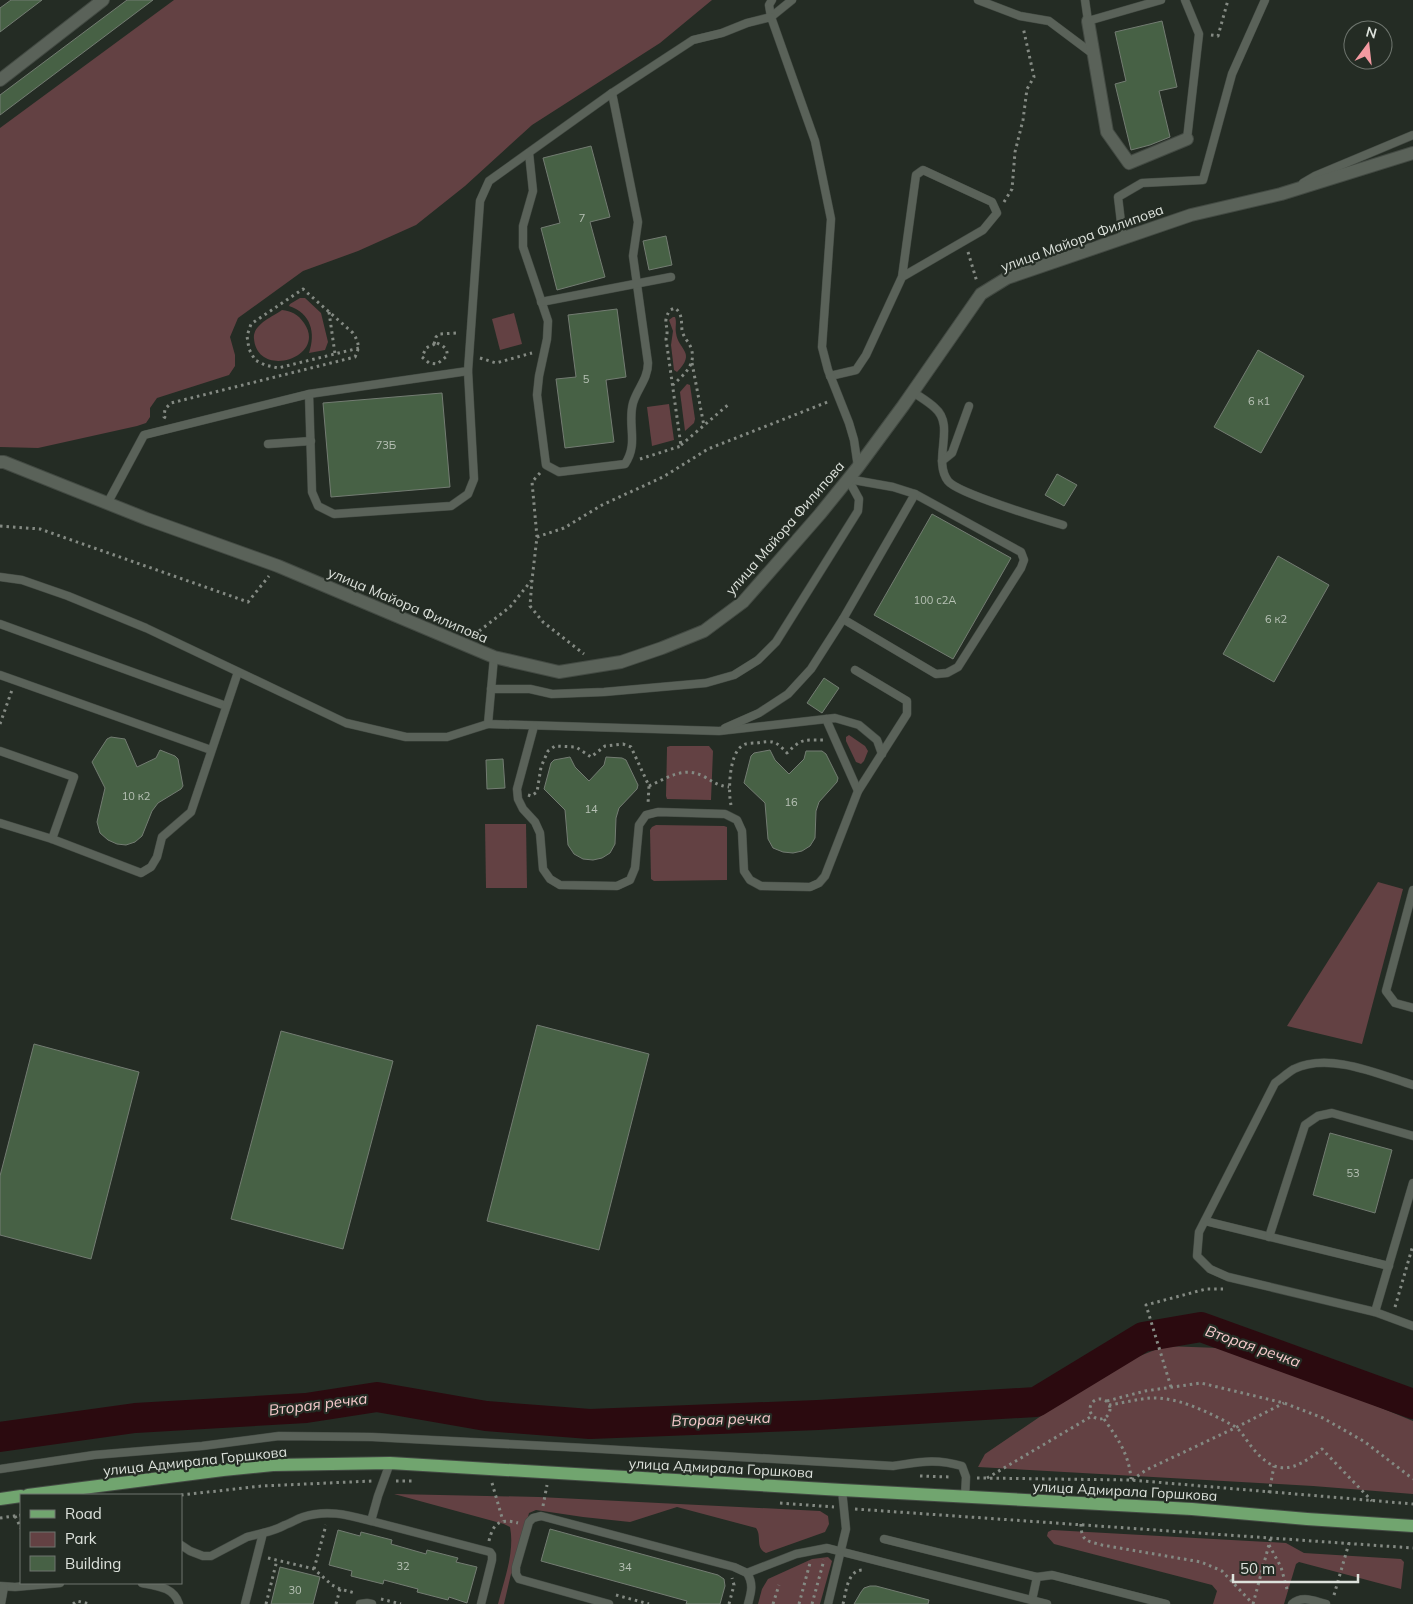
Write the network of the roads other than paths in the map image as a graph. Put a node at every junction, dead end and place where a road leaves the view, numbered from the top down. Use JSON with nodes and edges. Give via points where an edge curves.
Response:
{"nodes":[{"id":1,"x":103,"y":0,"type":"edge"},
{"id":2,"x":772,"y":0,"type":"edge"},
{"id":3,"x":792,"y":0,"type":"edge"},
{"id":4,"x":978,"y":0,"type":"edge"},
{"id":5,"x":1085,"y":0,"type":"edge"},
{"id":6,"x":1161,"y":0,"type":"edge"},
{"id":7,"x":1185,"y":0,"type":"edge"},
{"id":8,"x":1265,"y":0,"type":"edge"},
{"id":9,"x":771,"y":17,"type":"junction"},
{"id":10,"x":1088,"y":21,"type":"junction"},
{"id":11,"x":1093,"y":54,"type":"junction"},
{"id":12,"x":0,"y":80,"type":"edge"},
{"id":13,"x":612,"y":93,"type":"junction"},
{"id":14,"x":1413,"y":135,"type":"edge"},
{"id":15,"x":1187,"y":139,"type":"joint"},
{"id":16,"x":529,"y":153,"type":"junction"},
{"id":17,"x":1413,"y":153,"type":"edge"},
{"id":18,"x":1281,"y":194,"type":"junction"},
{"id":19,"x":1124,"y":238,"type":"junction"},
{"id":20,"x":672,"y":277,"type":"dead end"},
{"id":21,"x":902,"y":278,"type":"junction"},
{"id":22,"x":638,"y":284,"type":"junction"},
{"id":23,"x":541,"y":302,"type":"junction"},
{"id":24,"x":468,"y":371,"type":"junction"},
{"id":25,"x":830,"y":376,"type":"junction"},
{"id":26,"x":913,"y":392,"type":"junction"},
{"id":27,"x":309,"y":394,"type":"junction"},
{"id":28,"x":969,"y":406,"type":"dead end"},
{"id":29,"x":311,"y":441,"type":"junction"},
{"id":30,"x":268,"y":444,"type":"dead end"},
{"id":31,"x":942,"y":461,"type":"junction"},
{"id":32,"x":0,"y":462,"type":"edge"},
{"id":33,"x":858,"y":467,"type":"junction"},
{"id":34,"x":848,"y":478,"type":"junction"},
{"id":35,"x":915,"y":494,"type":"junction"},
{"id":36,"x":107,"y":504,"type":"junction"},
{"id":37,"x":1063,"y":525,"type":"dead end"},
{"id":38,"x":0,"y":577,"type":"edge"},
{"id":39,"x":843,"y":620,"type":"junction"},
{"id":40,"x":0,"y":624,"type":"edge"},
{"id":41,"x":494,"y":657,"type":"junction"},
{"id":42,"x":855,"y":670,"type":"dead end"},
{"id":43,"x":238,"y":672,"type":"junction"},
{"id":44,"x":0,"y":675,"type":"edge"},
{"id":45,"x":491,"y":689,"type":"junction"},
{"id":46,"x":226,"y":706,"type":"junction"},
{"id":47,"x":826,"y":719,"type":"junction"},
{"id":48,"x":488,"y":724,"type":"junction"},
{"id":49,"x":534,"y":726,"type":"junction"},
{"id":50,"x":719,"y":731,"type":"junction"},
{"id":51,"x":211,"y":750,"type":"junction"},
{"id":52,"x":0,"y":751,"type":"edge"},
{"id":53,"x":882,"y":754,"type":"junction"},
{"id":54,"x":858,"y":792,"type":"junction"},
{"id":55,"x":0,"y":823,"type":"edge"},
{"id":56,"x":52,"y":839,"type":"junction"},
{"id":57,"x":1413,"y":890,"type":"edge"},
{"id":58,"x":1413,"y":1008,"type":"edge"},
{"id":59,"x":1413,"y":1085,"type":"edge"},
{"id":60,"x":1413,"y":1136,"type":"edge"},
{"id":61,"x":1413,"y":1183,"type":"edge"},
{"id":62,"x":1205,"y":1221,"type":"junction"},
{"id":63,"x":1269,"y":1237,"type":"junction"},
{"id":64,"x":1389,"y":1266,"type":"junction"},
{"id":65,"x":1375,"y":1312,"type":"junction"},
{"id":66,"x":1413,"y":1326,"type":"edge"},
{"id":67,"x":390,"y":1463,"type":"junction"},
{"id":68,"x":0,"y":1469,"type":"edge"},
{"id":69,"x":842,"y":1490,"type":"junction"},
{"id":70,"x":36,"y":1494,"type":"edge"},
{"id":71,"x":20,"y":1496,"type":"edge"},
{"id":72,"x":965,"y":1497,"type":"junction"},
{"id":73,"x":0,"y":1499,"type":"edge"},
{"id":74,"x":371,"y":1521,"type":"junction"},
{"id":75,"x":1413,"y":1526,"type":"edge"},
{"id":76,"x":263,"y":1533,"type":"junction"},
{"id":77,"x":884,"y":1539,"type":"dead end"},
{"id":78,"x":182,"y":1546,"type":"edge"},
{"id":79,"x":841,"y":1551,"type":"junction"},
{"id":80,"x":747,"y":1574,"type":"junction"},
{"id":81,"x":1037,"y":1577,"type":"junction"},
{"id":82,"x":49,"y":1584,"type":"edge"},
{"id":83,"x":146,"y":1584,"type":"edge"},
{"id":84,"x":2,"y":1586,"type":"edge"},
{"id":85,"x":1032,"y":1600,"type":"junction"},
{"id":86,"x":373,"y":1601,"type":"edge"},
{"id":87,"x":1293,"y":1603,"type":"edge"},
{"id":88,"x":1,"y":1604,"type":"edge"},
{"id":89,"x":180,"y":1604,"type":"edge"},
{"id":90,"x":245,"y":1604,"type":"edge"},
{"id":91,"x":360,"y":1604,"type":"edge"},
{"id":92,"x":481,"y":1604,"type":"edge"},
{"id":93,"x":609,"y":1604,"type":"edge"},
{"id":94,"x":748,"y":1604,"type":"edge"},
{"id":95,"x":828,"y":1604,"type":"edge"},
{"id":96,"x":1047,"y":1604,"type":"edge"},
{"id":97,"x":1166,"y":1604,"type":"edge"},
{"id":98,"x":1326,"y":1604,"type":"edge"}],
"edges":[{"from":1,"to":12,"type":"street"},
{"from":2,"to":9,"type":"lane","via":[[769,5]]},
{"from":3,"to":9,"type":"lane"},
{"from":4,"to":11,"type":"lane","via":[[1020,16],[1049,21]]},
{"from":5,"to":10,"type":"lane"},
{"from":6,"to":10,"type":"lane"},
{"from":7,"to":15,"type":"lane","via":[[1199,34]]},
{"from":8,"to":19,"type":"lane","via":[[1232,74],[1202,180],[1142,183],[1118,197]]},
{"from":9,"to":13,"type":"lane","via":[[692,40]]},
{"from":9,"to":25,"type":"lane","via":[[815,140],[832,218],[822,348]]},
{"from":10,"to":11,"type":"street"},
{"from":11,"to":15,"type":"street","via":[[1107,132],[1129,163]]},
{"from":13,"to":16,"type":"lane"},
{"from":13,"to":22,"type":"lane","via":[[638,222],[633,256]]},
{"from":14,"to":18,"type":"lane","via":[[1315,176]]},
{"from":16,"to":23,"type":"lane","via":[[533,191],[523,226],[523,246]]},
{"from":16,"to":24,"type":"lane","via":[[489,181],[480,201]]},
{"from":17,"to":18,"type":"street","name":"улица Майора Филипова"},
{"from":18,"to":19,"type":"street","name":"улица Майора Филипова","via":[[1191,215]]},
{"from":19,"to":26,"type":"street","name":"улица Майора Филипова","via":[[1007,278],[981,294]]},
{"from":20,"to":22,"type":"lane"},
{"from":21,"to":21,"type":"lane","via":[[916,175],[923,170],[992,202],[997,213],[983,230]]},
{"from":21,"to":25,"type":"lane","via":[[856,370]]},
{"from":22,"to":23,"type":"lane"},
{"from":22,"to":23,"type":"lane","via":[[648,373],[632,406],[631,455],[625,464],[558,472],[546,465],[537,395],[548,321]]},
{"from":24,"to":27,"type":"lane"},
{"from":24,"to":29,"type":"lane","via":[[474,478],[468,494],[450,506],[334,514],[318,506],[312,492]]},
{"from":25,"to":33,"type":"lane","via":[[854,440]]},
{"from":26,"to":31,"type":"lane","via":[[936,408],[943,420]]},
{"from":26,"to":33,"type":"street","name":"улица Майора Филипова"},
{"from":27,"to":29,"type":"lane"},
{"from":27,"to":36,"type":"lane","via":[[144,435]]},
{"from":28,"to":31,"type":"lane","via":[[952,453]]},
{"from":29,"to":30,"type":"lane"},
{"from":31,"to":37,"type":"lane","via":[[942,470],[949,482],[966,492]]},
{"from":32,"to":36,"type":"street","name":"улица Майора Филипова"},
{"from":33,"to":34,"type":"street","name":"улица Майора Филипова"},
{"from":34,"to":35,"type":"lane"},
{"from":34,"to":41,"type":"street","name":"улица Майора Филипова","via":[[743,602],[704,630],[621,662],[558,672]]},
{"from":34,"to":45,"type":"lane","via":[[859,499],[858,511],[776,642],[758,660],[734,675],[706,683],[604,692],[552,694],[530,689]]},
{"from":35,"to":39,"type":"lane"},
{"from":35,"to":39,"type":"lane","via":[[1021,552],[1024,560],[1021,568],[958,667],[947,673],[936,674]]},
{"from":36,"to":41,"type":"street","name":"улица Майора Филипова","via":[[278,566]]},
{"from":38,"to":43,"type":"lane","via":[[22,580],[68,596],[146,628]]},
{"from":39,"to":50,"type":"lane","via":[[811,669],[788,694],[759,713]]},
{"from":40,"to":46,"type":"lane"},
{"from":41,"to":45,"type":"lane"},
{"from":42,"to":53,"type":"lane","via":[[907,701],[907,714]]},
{"from":43,"to":46,"type":"lane"},
{"from":43,"to":48,"type":"lane","via":[[346,724],[406,737],[446,737]]},
{"from":44,"to":51,"type":"lane"},
{"from":45,"to":48,"type":"lane"},
{"from":46,"to":51,"type":"lane"},
{"from":47,"to":50,"type":"lane"},
{"from":47,"to":53,"type":"lane","via":[[835,718],[860,725],[877,740]]},
{"from":47,"to":54,"type":"lane"},
{"from":48,"to":49,"type":"lane"},
{"from":49,"to":50,"type":"lane"},
{"from":49,"to":54,"type":"lane","via":[[517,789],[518,798],[540,833],[543,869],[560,885],[617,886],[630,880],[635,868],[638,825],[646,815],[658,812],[726,814],[737,820],[742,831],[744,870],[750,880],[761,886],[810,887],[825,876]]},
{"from":51,"to":56,"type":"lane","via":[[191,812],[162,837],[151,868],[141,873]]},
{"from":52,"to":56,"type":"lane","via":[[74,777]]},
{"from":53,"to":54,"type":"lane"},
{"from":55,"to":56,"type":"lane"},
{"from":57,"to":58,"type":"lane","via":[[1386,991],[1395,1003]]},
{"from":59,"to":62,"type":"lane","via":[[1347,1065],[1318,1062],[1294,1069],[1275,1083]]},
{"from":60,"to":63,"type":"lane","via":[[1332,1113],[1318,1116],[1305,1125]]},
{"from":61,"to":64,"type":"lane"},
{"from":62,"to":63,"type":"lane"},
{"from":62,"to":65,"type":"lane","via":[[1199,1232],[1197,1256],[1210,1269],[1228,1277]]},
{"from":63,"to":64,"type":"lane"},
{"from":64,"to":65,"type":"lane"},
{"from":65,"to":66,"type":"lane"},
{"from":67,"to":69,"type":"main road","name":"улица Адмирала Горшкова"},
{"from":67,"to":70,"type":"main road","name":"улица Адмирала Горшкова","via":[[223,1470]]},
{"from":67,"to":74,"type":"lane"},
{"from":68,"to":72,"type":"lane","via":[[94,1455],[279,1436],[372,1438],[894,1466],[930,1460],[962,1466],[966,1477]]},
{"from":69,"to":72,"type":"main road","name":"улица Адмирала Горшкова"},
{"from":69,"to":79,"type":"lane","via":[[846,1529]]},
{"from":71,"to":73,"type":"main road"},
{"from":72,"to":75,"type":"main road","name":"улица Адмирала Горшкова","via":[[1192,1509]]},
{"from":74,"to":76,"type":"lane","via":[[329,1512],[302,1517]]},
{"from":74,"to":92,"type":"lane","via":[[486,1551],[492,1560]]},
{"from":76,"to":78,"type":"lane","via":[[246,1537],[211,1556],[190,1552]]},
{"from":76,"to":90,"type":"lane"},
{"from":77,"to":81,"type":"lane"},
{"from":79,"to":80,"type":"lane","via":[[827,1548],[796,1554]]},
{"from":79,"to":85,"type":"lane"},
{"from":79,"to":95,"type":"lane"},
{"from":80,"to":93,"type":"lane","via":[[734,1567],[541,1516],[529,1522],[516,1567],[519,1579]]},
{"from":80,"to":94,"type":"lane","via":[[752,1587]]},
{"from":81,"to":85,"type":"lane"},
{"from":81,"to":97,"type":"lane","via":[[1060,1576]]},
{"from":82,"to":84,"type":"lane"},
{"from":83,"to":89,"type":"lane","via":[[168,1589]]},
{"from":84,"to":88,"type":"lane"},
{"from":85,"to":96,"type":"lane"},
{"from":86,"to":91,"type":"lane"},
{"from":87,"to":98,"type":"lane","via":[[1304,1598]]}]}
